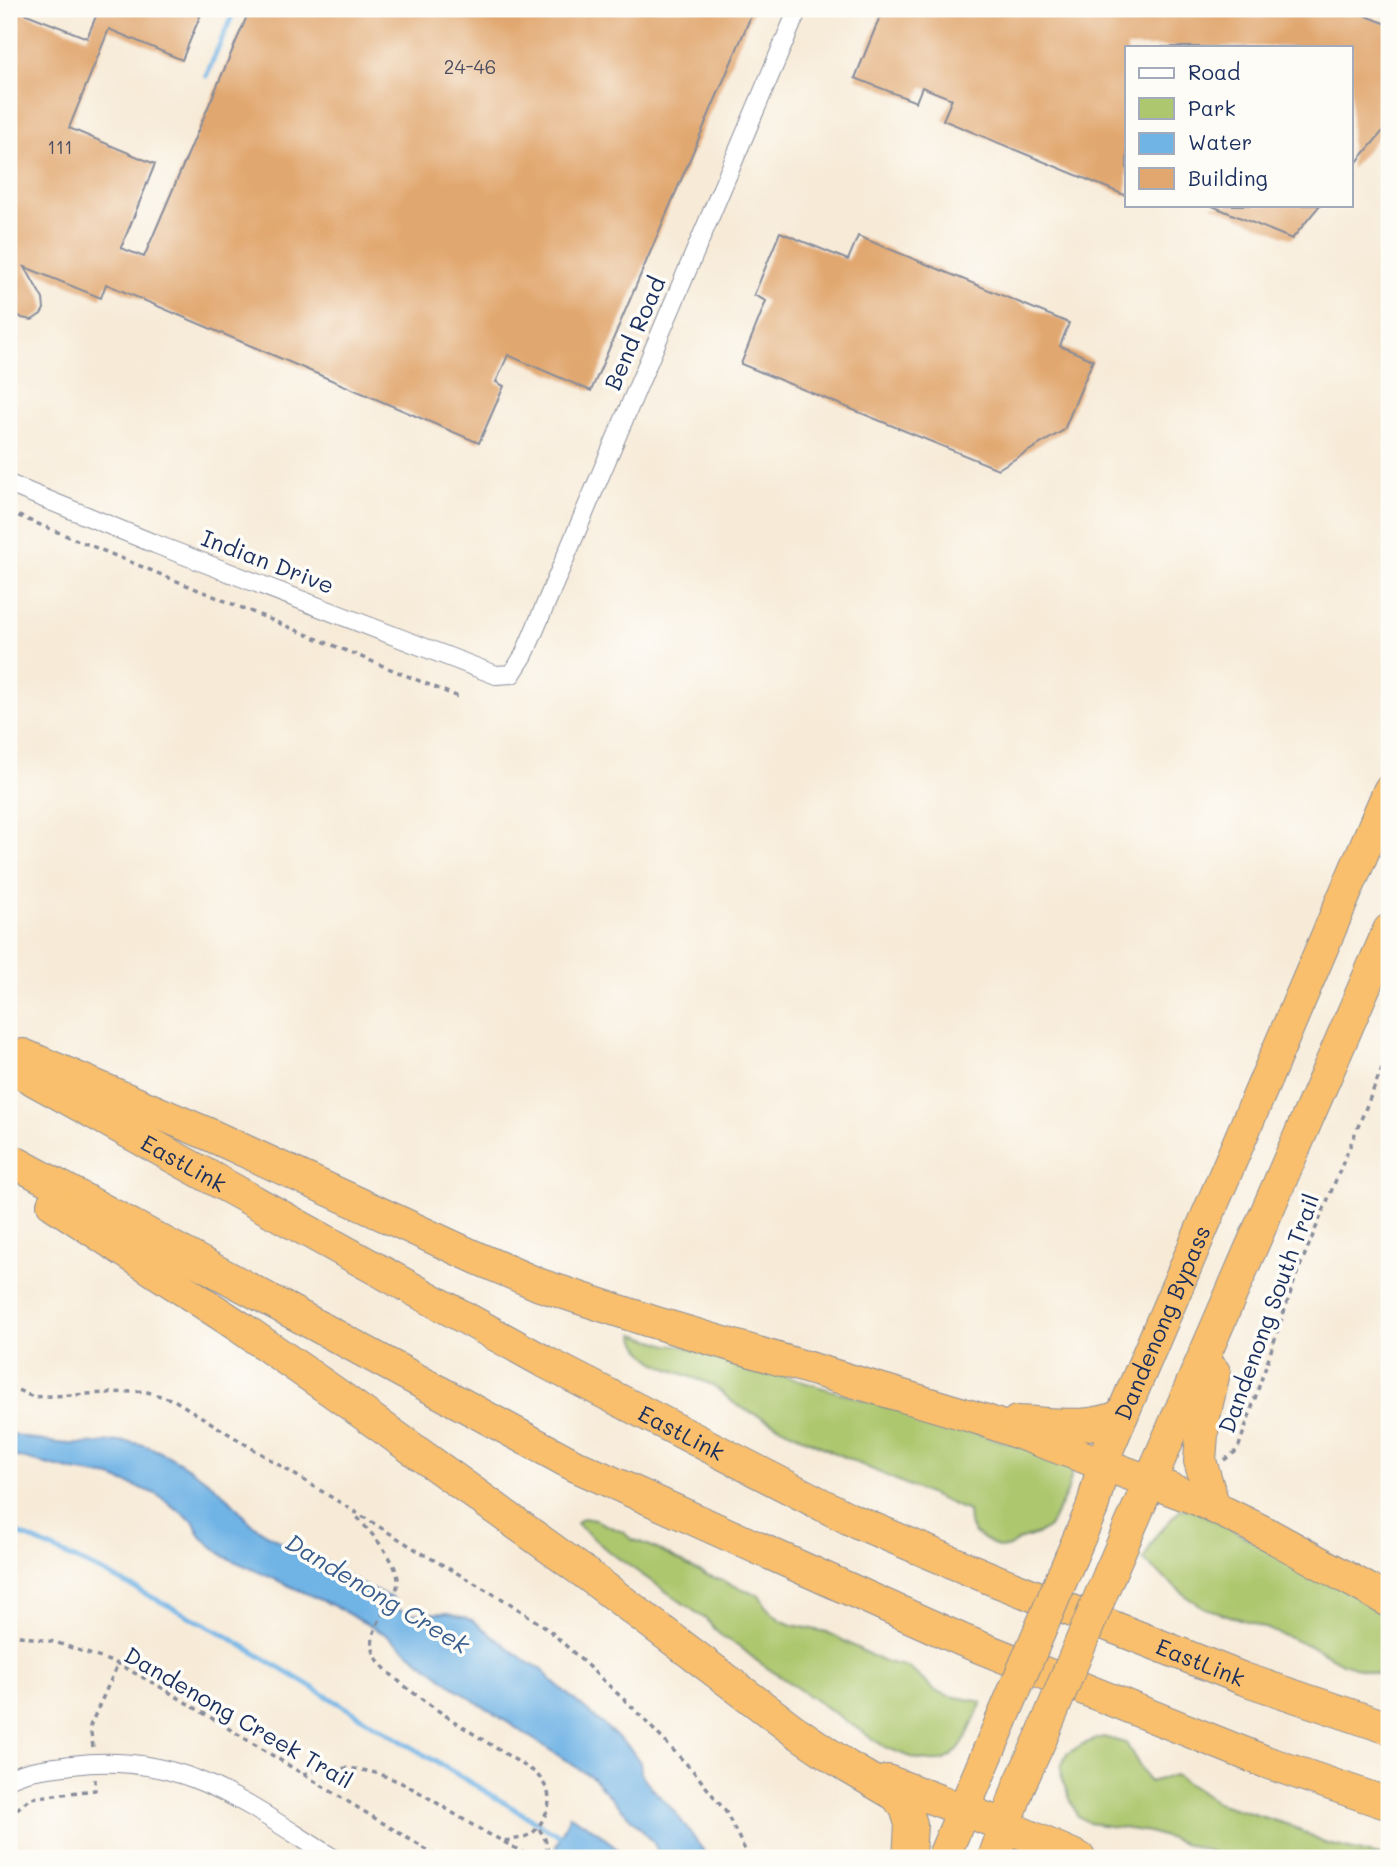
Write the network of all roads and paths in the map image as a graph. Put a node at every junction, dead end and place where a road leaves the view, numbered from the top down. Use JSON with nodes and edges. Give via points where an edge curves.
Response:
{"nodes":[{"id":1,"x":798,"y":9,"type":"edge"},
{"id":2,"x":9,"y":484,"type":"edge"},
{"id":3,"x":9,"y":512,"type":"edge"},
{"id":4,"x":512,"y":674,"type":"joint"},
{"id":5,"x":461,"y":698,"type":"dead end"},
{"id":6,"x":1389,"y":791,"type":"edge"},
{"id":7,"x":1389,"y":930,"type":"edge"},
{"id":8,"x":9,"y":1049,"type":"edge"},
{"id":9,"x":1389,"y":1052,"type":"edge"},
{"id":10,"x":9,"y":1066,"type":"edge"},
{"id":11,"x":9,"y":1159,"type":"edge"},
{"id":12,"x":9,"y":1175,"type":"edge"},
{"id":13,"x":1277,"y":1191,"type":"junction"},
{"id":14,"x":9,"y":1386,"type":"edge"},
{"id":15,"x":1122,"y":1415,"type":"junction"},
{"id":16,"x":984,"y":1420,"type":"junction"},
{"id":17,"x":1200,"y":1461,"type":"junction"},
{"id":18,"x":1103,"y":1465,"type":"junction"},
{"id":19,"x":1150,"y":1482,"type":"junction"},
{"id":20,"x":1214,"y":1507,"type":"junction"},
{"id":21,"x":350,"y":1508,"type":"junction"},
{"id":22,"x":1389,"y":1601,"type":"edge"},
{"id":23,"x":9,"y":1634,"type":"edge"},
{"id":24,"x":118,"y":1664,"type":"junction"},
{"id":25,"x":1389,"y":1728,"type":"edge"},
{"id":26,"x":829,"y":1753,"type":"junction"},
{"id":27,"x":96,"y":1762,"type":"junction"},
{"id":28,"x":303,"y":1773,"type":"junction"},
{"id":29,"x":10,"y":1775,"type":"edge"},
{"id":30,"x":1389,"y":1804,"type":"edge"},
{"id":31,"x":964,"y":1809,"type":"junction"},
{"id":32,"x":9,"y":1816,"type":"edge"},
{"id":33,"x":1006,"y":1826,"type":"junction"},
{"id":34,"x":539,"y":1829,"type":"junction"},
{"id":35,"x":503,"y":1841,"type":"junction"},
{"id":36,"x":333,"y":1858,"type":"edge"},
{"id":37,"x":440,"y":1858,"type":"edge"},
{"id":38,"x":533,"y":1858,"type":"edge"},
{"id":39,"x":546,"y":1858,"type":"edge"},
{"id":40,"x":748,"y":1858,"type":"edge"},
{"id":41,"x":909,"y":1858,"type":"edge"},
{"id":42,"x":943,"y":1858,"type":"edge"},
{"id":43,"x":994,"y":1858,"type":"edge"},
{"id":44,"x":1079,"y":1858,"type":"edge"}],
"edges":[{"from":1,"to":4,"type":"street","name":"Bend Road","via":[[524,655]]},
{"from":2,"to":4,"type":"street","name":"Indian Drive","via":[[496,675]]},
{"from":3,"to":5,"type":"path"},
{"from":6,"to":15,"type":"highway","name":"Dandenong Bypass"},
{"from":7,"to":13,"type":"highway"},
{"from":8,"to":16,"type":"highway","via":[[541,1284]]},
{"from":9,"to":17,"type":"path","name":"Dandenong South Trail","via":[[1296,1276],[1239,1446],[1228,1458]]},
{"from":10,"to":25,"type":"highway","name":"EastLink","via":[[543,1361],[850,1519],[1244,1679]]},
{"from":11,"to":30,"type":"highway","via":[[576,1466],[961,1640],[1266,1762]]},
{"from":12,"to":26,"type":"highway","via":[[332,1391]]},
{"from":13,"to":17,"type":"highway","via":[[1212,1377]]},
{"from":13,"to":19,"type":"highway"},
{"from":14,"to":21,"type":"path","via":[[33,1397],[144,1391],[174,1400]]},
{"from":15,"to":16,"type":"highway","via":[[1089,1425]]},
{"from":15,"to":18,"type":"highway","name":"Dandenong Bypass"},
{"from":16,"to":18,"type":"highway"},
{"from":17,"to":20,"type":"highway"},
{"from":18,"to":19,"type":"highway"},
{"from":18,"to":31,"type":"highway","name":"Dandenong Bypass","bridge":true,"via":[[1092,1508]]},
{"from":19,"to":20,"type":"highway"},
{"from":19,"to":33,"type":"highway","bridge":true},
{"from":20,"to":22,"type":"highway"},
{"from":21,"to":34,"type":"path","via":[[388,1556],[399,1584],[373,1632],[374,1656],[385,1671],[414,1693],[536,1773],[548,1788],[549,1805]]},
{"from":21,"to":40,"type":"path","via":[[523,1611],[567,1645],[663,1737],[714,1795]]},
{"from":23,"to":24,"type":"path","name":"Dandenong Creek Trail","via":[[55,1642]]},
{"from":24,"to":27,"type":"path","via":[[90,1726]]},
{"from":24,"to":28,"type":"path","name":"Dandenong Creek Trail"},
{"from":26,"to":31,"type":"highway","via":[[921,1796]]},
{"from":26,"to":41,"type":"highway","via":[[896,1795],[906,1808],[911,1824]]},
{"from":27,"to":29,"type":"street"},
{"from":27,"to":32,"type":"path","via":[[96,1790],[30,1798]]},
{"from":27,"to":36,"type":"street","via":[[158,1767],[215,1786]]},
{"from":28,"to":35,"type":"path","via":[[331,1768],[389,1776]]},
{"from":28,"to":37,"type":"path","name":"Dandenong Creek Trail"},
{"from":31,"to":33,"type":"highway"},
{"from":31,"to":42,"type":"highway","name":"Dandenong Bypass"},
{"from":33,"to":43,"type":"highway"},
{"from":33,"to":44,"type":"highway"},
{"from":34,"to":35,"type":"path","via":[[521,1839]]},
{"from":34,"to":39,"type":"path","via":[[546,1839]]},
{"from":35,"to":38,"type":"path"}]}
